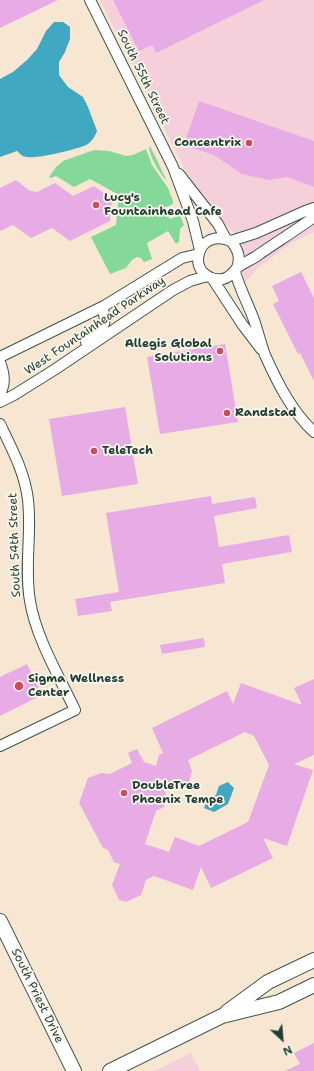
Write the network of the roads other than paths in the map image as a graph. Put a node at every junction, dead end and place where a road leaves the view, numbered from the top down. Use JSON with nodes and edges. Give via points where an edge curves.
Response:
{"nodes":[{"id":1,"x":90,"y":0,"type":"edge"},
{"id":2,"x":173,"y":166,"type":"junction"},
{"id":3,"x":314,"y":208,"type":"edge"},
{"id":4,"x":314,"y":217,"type":"edge"},
{"id":5,"x":229,"y":240,"type":"junction"},
{"id":6,"x":199,"y":252,"type":"junction"},
{"id":7,"x":236,"y":270,"type":"junction"},
{"id":8,"x":209,"y":277,"type":"junction"},
{"id":9,"x":102,"y":307,"type":"junction"},
{"id":10,"x":265,"y":354,"type":"junction"},
{"id":11,"x":76,"y":355,"type":"junction"},
{"id":12,"x":0,"y":357,"type":"edge"},
{"id":13,"x":0,"y":362,"type":"edge"},
{"id":14,"x":0,"y":394,"type":"edge"},
{"id":15,"x":0,"y":402,"type":"edge"},
{"id":16,"x":0,"y":424,"type":"edge"},
{"id":17,"x":314,"y":432,"type":"edge"},
{"id":18,"x":0,"y":746,"type":"edge"},
{"id":19,"x":0,"y":920,"type":"edge"},
{"id":20,"x":314,"y":960,"type":"edge"},
{"id":21,"x":314,"y":985,"type":"edge"},
{"id":22,"x":222,"y":1016,"type":"junction"},
{"id":23,"x":74,"y":1071,"type":"edge"},
{"id":24,"x":110,"y":1071,"type":"edge"}],
"edges":[{"from":1,"to":2,"type":"street","name":"South 55th Street"},
{"from":2,"to":5,"type":"street","name":"South 55th Street"},
{"from":2,"to":6,"type":"street","name":"South 55th Street","via":[[193,222]]},
{"from":3,"to":5,"type":"street","via":[[256,233]]},
{"from":4,"to":7,"type":"street"},
{"from":5,"to":6,"type":"street","via":[[212,239],[203,245]]},
{"from":5,"to":7,"type":"street","via":[[239,254]]},
{"from":6,"to":8,"type":"street","via":[[199,266]]},
{"from":6,"to":9,"type":"street","name":"West Fountainhead Parkway","via":[[182,258]]},
{"from":7,"to":8,"type":"street","via":[[224,279]]},
{"from":7,"to":10,"type":"street"},
{"from":8,"to":10,"type":"street"},
{"from":8,"to":11,"type":"street","name":"West Fountainhead Parkway","via":[[190,281],[173,290]]},
{"from":9,"to":11,"type":"street","via":[[105,321],[103,326]]},
{"from":9,"to":12,"type":"street","name":"West Fountainhead Parkway"},
{"from":10,"to":17,"type":"street","via":[[291,404]]},
{"from":11,"to":15,"type":"street","name":"West Fountainhead Parkway"},
{"from":13,"to":14,"type":"street","via":[[4,386]]},
{"from":16,"to":18,"type":"street","name":"South 54th Street","via":[[18,462],[27,490],[28,582],[34,620],[75,710]]},
{"from":19,"to":23,"type":"main road","name":"South Priest Drive"},
{"from":20,"to":22,"type":"main road","via":[[268,982]]},
{"from":21,"to":22,"type":"main road","via":[[279,1002]]},
{"from":22,"to":24,"type":"main road"}]}
